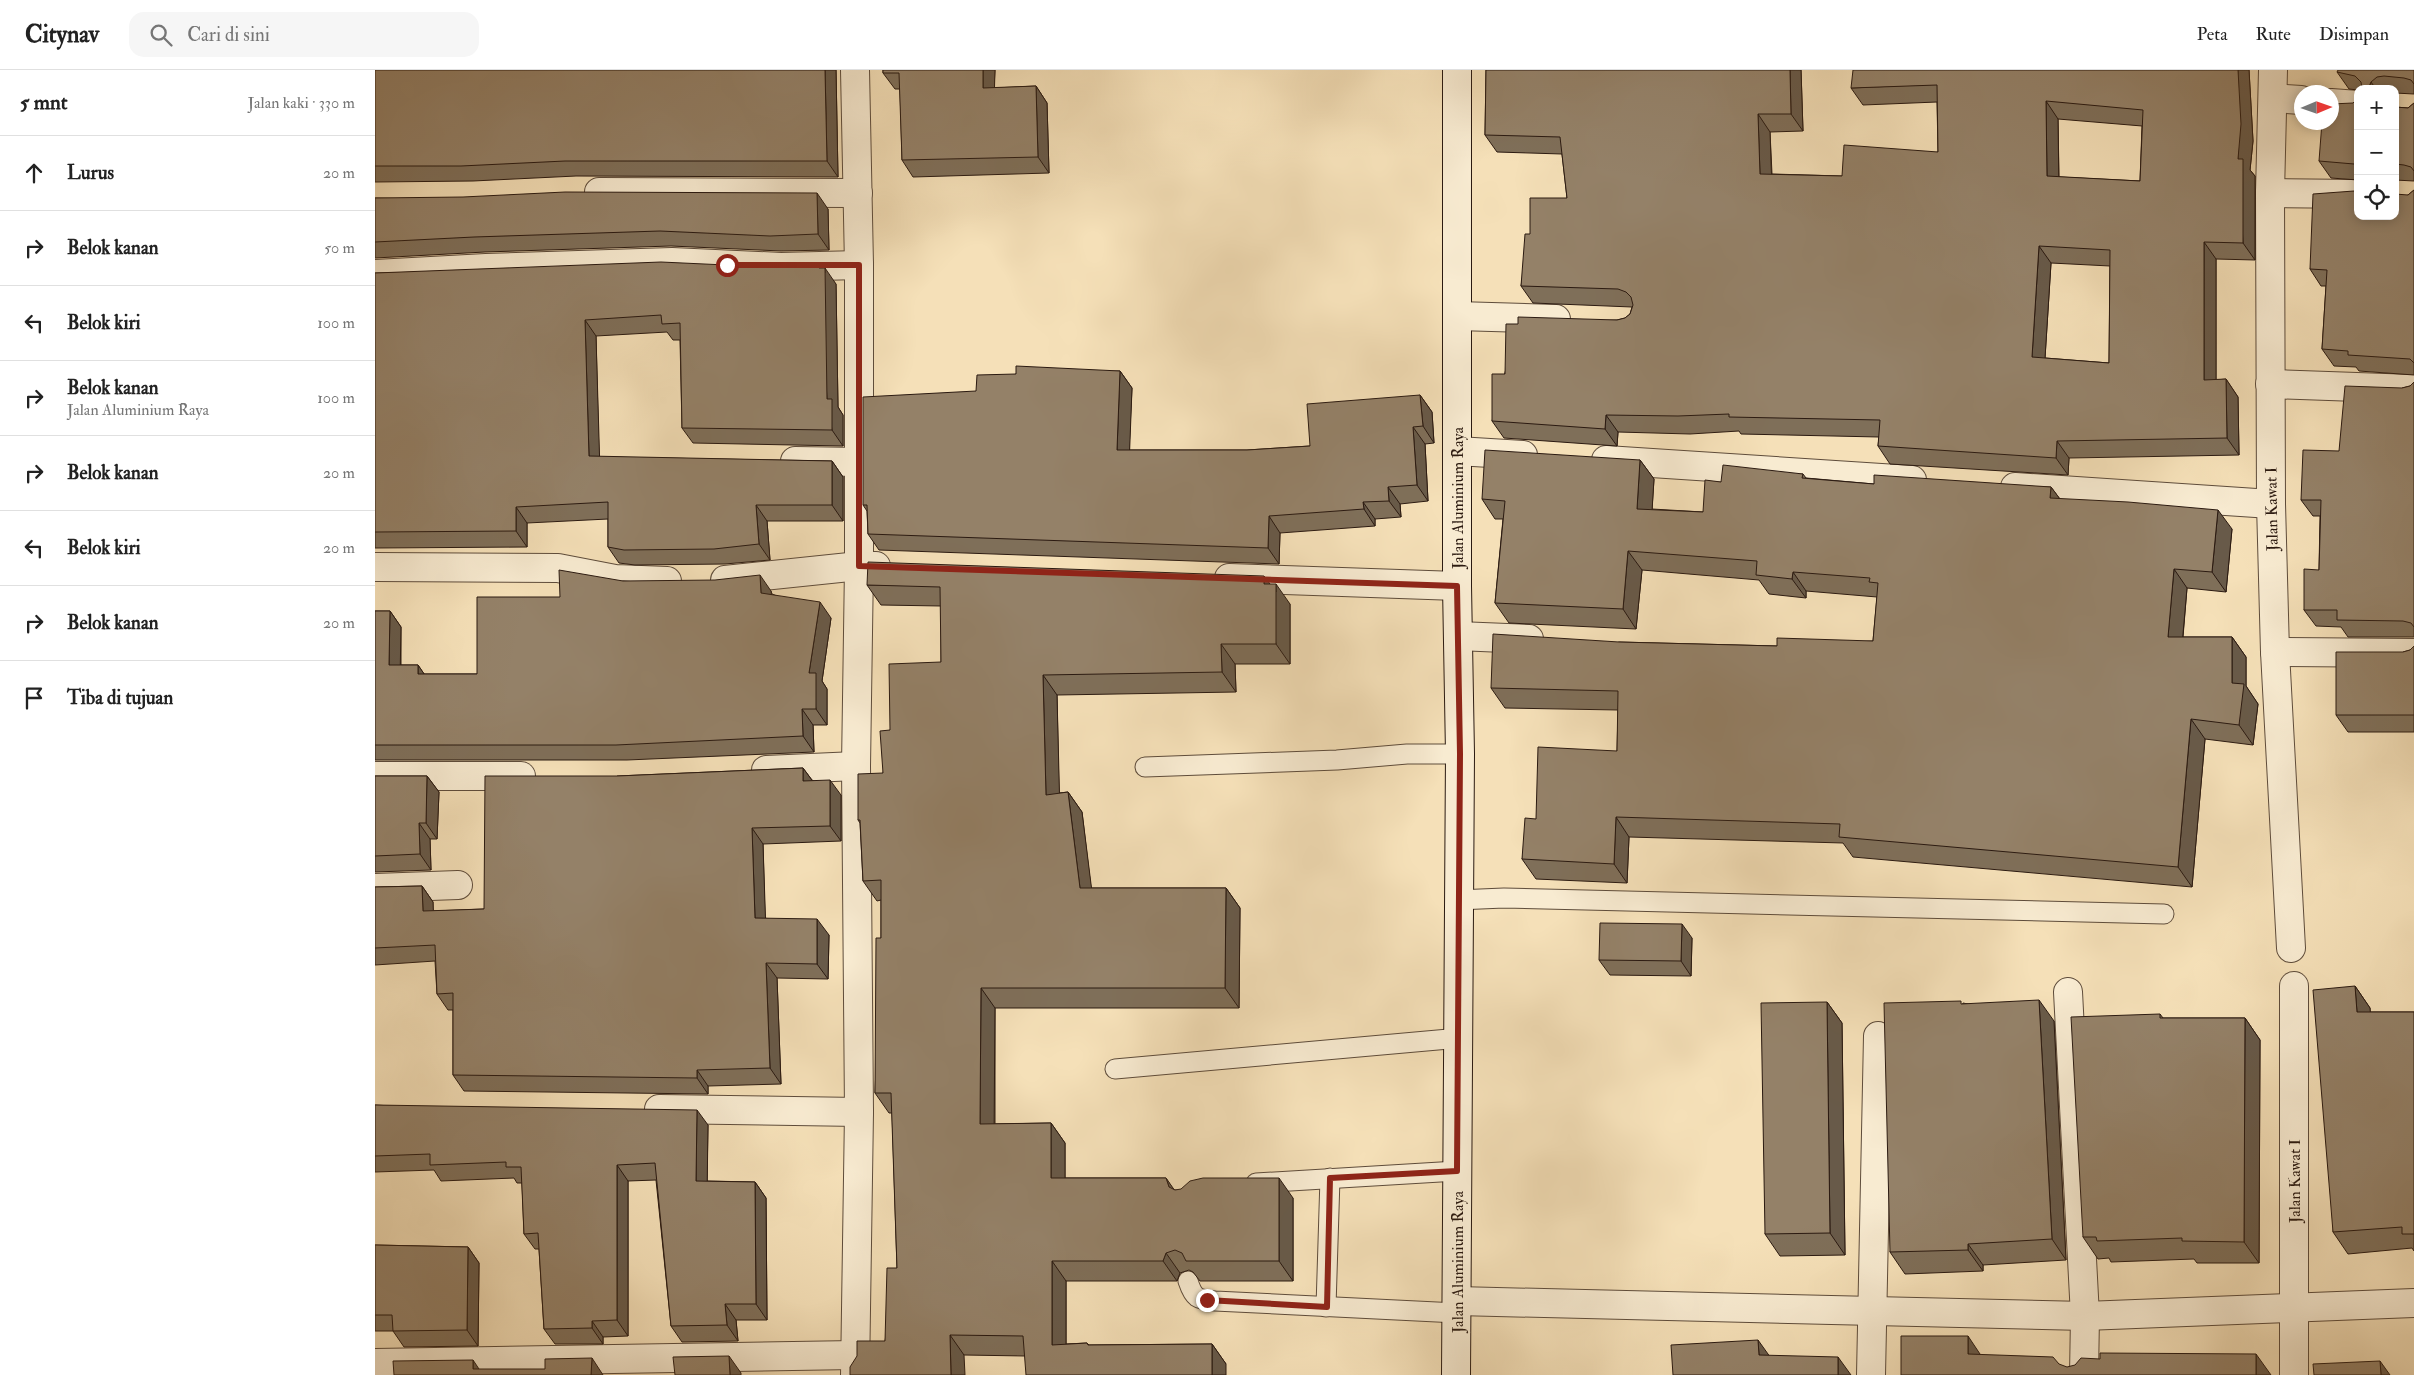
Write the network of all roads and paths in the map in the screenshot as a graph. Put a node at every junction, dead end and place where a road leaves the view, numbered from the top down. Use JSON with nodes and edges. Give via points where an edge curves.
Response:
{"nodes":[{"id":1,"x":855,"y":70,"type":"edge"},
{"id":2,"x":1457,"y":70,"type":"edge"},
{"id":3,"x":2273,"y":70,"type":"edge"},
{"id":4,"x":2273,"y":98,"type":"junction"},
{"id":5,"x":2294,"y":100,"type":"edge"},
{"id":6,"x":2339,"y":104,"type":"edge"},
{"id":7,"x":2354,"y":105,"type":"edge"},
{"id":8,"x":576,"y":192,"type":"edge"},
{"id":9,"x":859,"y":193,"type":"junction"},
{"id":10,"x":2270,"y":193,"type":"junction"},
{"id":11,"x":2354,"y":194,"type":"edge"},
{"id":12,"x":859,"y":265,"type":"junction"},
{"id":13,"x":375,"y":274,"type":"edge"},
{"id":14,"x":1457,"y":316,"type":"junction"},
{"id":15,"x":1581,"y":320,"type":"edge"},
{"id":16,"x":2270,"y":384,"type":"junction"},
{"id":17,"x":2414,"y":389,"type":"edge"},
{"id":18,"x":1457,"y":451,"type":"junction"},
{"id":19,"x":1546,"y":456,"type":"edge"},
{"id":20,"x":1586,"y":459,"type":"edge"},
{"id":21,"x":770,"y":460,"type":"edge"},
{"id":22,"x":859,"y":462,"type":"junction"},
{"id":23,"x":1933,"y":482,"type":"edge"},
{"id":24,"x":1993,"y":486,"type":"edge"},
{"id":25,"x":2271,"y":504,"type":"junction"},
{"id":26,"x":375,"y":566,"type":"edge"},
{"id":27,"x":859,"y":566,"type":"junction"},
{"id":28,"x":899,"y":567,"type":"edge"},
{"id":29,"x":1208,"y":578,"type":"edge"},
{"id":30,"x":1457,"y":586,"type":"junction"},
{"id":31,"x":1458,"y":636,"type":"junction"},
{"id":32,"x":1556,"y":640,"type":"edge"},
{"id":33,"x":2275,"y":652,"type":"junction"},
{"id":34,"x":2414,"y":653,"type":"edge"},
{"id":35,"x":1460,"y":754,"type":"junction"},
{"id":36,"x":856,"y":766,"type":"junction"},
{"id":37,"x":1145,"y":767,"type":"dead end"},
{"id":38,"x":736,"y":771,"type":"edge"},
{"id":39,"x":375,"y":776,"type":"edge"},
{"id":40,"x":550,"y":776,"type":"edge"},
{"id":41,"x":458,"y":885,"type":"dead end"},
{"id":42,"x":375,"y":888,"type":"edge"},
{"id":43,"x":1457,"y":900,"type":"junction"},
{"id":44,"x":2164,"y":914,"type":"dead end"},
{"id":45,"x":2291,"y":948,"type":"dead end"},
{"id":46,"x":2294,"y":986,"type":"dead end"},
{"id":47,"x":2068,"y":992,"type":"dead end"},
{"id":48,"x":1878,"y":1036,"type":"dead end"},
{"id":49,"x":1460,"y":1038,"type":"junction"},
{"id":50,"x":1115,"y":1069,"type":"dead end"},
{"id":51,"x":632,"y":1109,"type":"edge"},
{"id":52,"x":859,"y":1112,"type":"junction"},
{"id":53,"x":1457,"y":1171,"type":"junction"},
{"id":54,"x":1330,"y":1178,"type":"junction"},
{"id":55,"x":1239,"y":1184,"type":"edge"},
{"id":56,"x":1188,"y":1281,"type":"edge"},
{"id":57,"x":2414,"y":1303,"type":"edge"},
{"id":58,"x":1327,"y":1307,"type":"junction"},
{"id":59,"x":1457,"y":1307,"type":"junction"},
{"id":60,"x":2294,"y":1308,"type":"junction"},
{"id":61,"x":1872,"y":1311,"type":"junction"},
{"id":62,"x":2085,"y":1316,"type":"junction"},
{"id":63,"x":375,"y":1363,"type":"edge"},
{"id":64,"x":855,"y":1365,"type":"edge"},
{"id":65,"x":1456,"y":1375,"type":"edge"},
{"id":66,"x":1871,"y":1375,"type":"edge"},
{"id":67,"x":2084,"y":1375,"type":"edge"},
{"id":68,"x":2294,"y":1375,"type":"edge"}],
"edges":[{"from":1,"to":9,"type":"street"},
{"from":2,"to":14,"type":"street","name":"Jalan Aluminium Raya"},
{"from":3,"to":4,"type":"street","name":"Jalan Kawat I"},
{"from":4,"to":5,"type":"street"},
{"from":4,"to":10,"type":"street","name":"Jalan Kawat I"},
{"from":6,"to":7,"type":"street"},
{"from":8,"to":9,"type":"street"},
{"from":9,"to":12,"type":"street"},
{"from":10,"to":11,"type":"street"},
{"from":10,"to":16,"type":"street","name":"Jalan Kawat I"},
{"from":12,"to":13,"type":"street","via":[[781,267],[672,262]]},
{"from":12,"to":22,"type":"street"},
{"from":14,"to":15,"type":"street"},
{"from":14,"to":18,"type":"street","name":"Jalan Aluminium Raya"},
{"from":16,"to":17,"type":"street"},
{"from":16,"to":25,"type":"street","name":"Jalan Kawat I"},
{"from":18,"to":19,"type":"street"},
{"from":18,"to":30,"type":"street","name":"Jalan Aluminium Raya"},
{"from":20,"to":23,"type":"street"},
{"from":21,"to":22,"type":"street"},
{"from":22,"to":27,"type":"street"},
{"from":24,"to":25,"type":"street"},
{"from":25,"to":33,"type":"street","name":"Jalan Kawat I"},
{"from":26,"to":27,"type":"street","via":[[558,568],[634,581],[725,580]]},
{"from":27,"to":28,"type":"street"},
{"from":27,"to":36,"type":"street"},
{"from":29,"to":30,"type":"street"},
{"from":30,"to":31,"type":"street","name":"Jalan Aluminium Raya"},
{"from":31,"to":32,"type":"street"},
{"from":31,"to":35,"type":"street","name":"Jalan Aluminium Raya"},
{"from":33,"to":34,"type":"street"},
{"from":33,"to":45,"type":"street","name":"Jalan Kawat I"},
{"from":35,"to":37,"type":"lane"},
{"from":35,"to":43,"type":"street","name":"Jalan Aluminium Raya"},
{"from":36,"to":38,"type":"street"},
{"from":36,"to":52,"type":"street"},
{"from":39,"to":40,"type":"street"},
{"from":41,"to":42,"type":"street"},
{"from":43,"to":44,"type":"lane","via":[[1504,898]]},
{"from":43,"to":49,"type":"street","name":"Jalan Aluminium Raya"},
{"from":46,"to":60,"type":"street","name":"Jalan Kawat I"},
{"from":47,"to":62,"type":"street"},
{"from":48,"to":61,"type":"street"},
{"from":49,"to":50,"type":"lane"},
{"from":49,"to":53,"type":"street","name":"Jalan Aluminium Raya"},
{"from":51,"to":52,"type":"street"},
{"from":52,"to":64,"type":"street"},
{"from":53,"to":54,"type":"lane"},
{"from":53,"to":59,"type":"street","name":"Jalan Aluminium Raya"},
{"from":54,"to":55,"type":"lane"},
{"from":54,"to":58,"type":"lane"},
{"from":56,"to":58,"type":"lane","via":[[1193,1295],[1198,1298]]},
{"from":57,"to":60,"type":"street"},
{"from":58,"to":59,"type":"lane"},
{"from":59,"to":61,"type":"street"},
{"from":59,"to":65,"type":"street","name":"Jalan Aluminium Raya"},
{"from":60,"to":62,"type":"street"},
{"from":60,"to":68,"type":"street","name":"Jalan Kawat I"},
{"from":61,"to":62,"type":"street"},
{"from":61,"to":66,"type":"street"},
{"from":62,"to":67,"type":"street"},
{"from":63,"to":64,"type":"street"}]}
